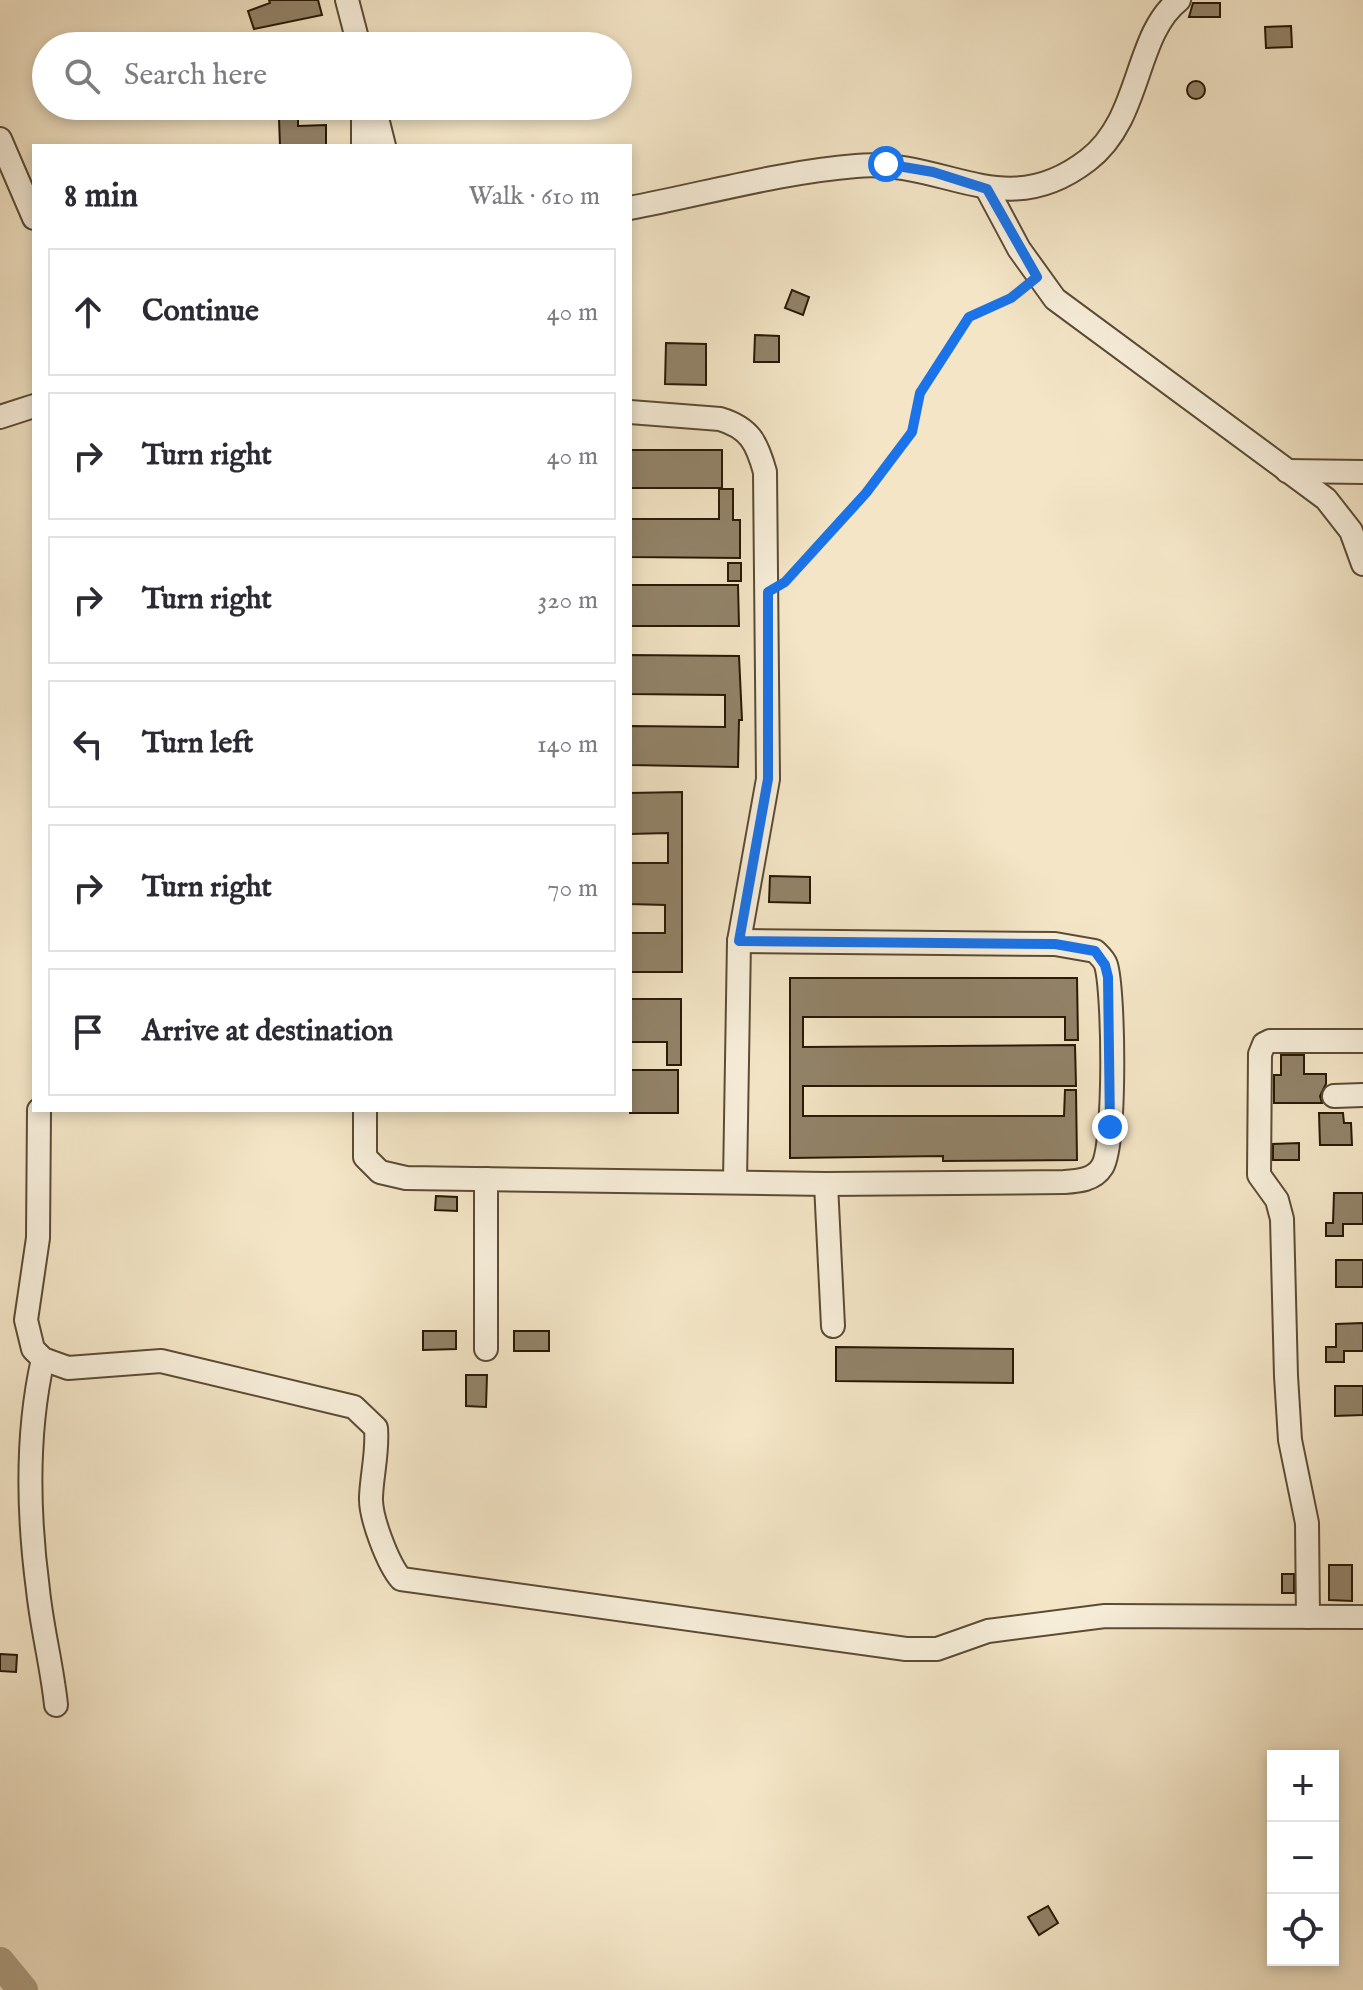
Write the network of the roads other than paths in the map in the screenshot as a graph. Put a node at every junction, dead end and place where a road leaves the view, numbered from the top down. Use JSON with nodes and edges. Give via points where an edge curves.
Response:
{"nodes":[{"id":1,"x":347,"y":0,"type":"edge"},
{"id":2,"x":1179,"y":0,"type":"edge"},
{"id":3,"x":355,"y":32,"type":"edge"},
{"id":4,"x":363,"y":120,"type":"edge"},
{"id":5,"x":378,"y":120,"type":"edge"},
{"id":6,"x":0,"y":139,"type":"edge"},
{"id":7,"x":363,"y":144,"type":"edge"},
{"id":8,"x":384,"y":144,"type":"edge"},
{"id":9,"x":987,"y":189,"type":"junction"},
{"id":10,"x":632,"y":208,"type":"edge"},
{"id":11,"x":32,"y":213,"type":"edge"},
{"id":12,"x":32,"y":407,"type":"edge"},
{"id":13,"x":632,"y":412,"type":"edge"},
{"id":14,"x":0,"y":417,"type":"edge"},
{"id":15,"x":1287,"y":471,"type":"junction"},
{"id":16,"x":1363,"y":472,"type":"edge"},
{"id":17,"x":1363,"y":564,"type":"edge"},
{"id":18,"x":739,"y":941,"type":"junction"},
{"id":19,"x":1363,"y":1041,"type":"edge"},
{"id":20,"x":1363,"y":1095,"type":"edge"},
{"id":21,"x":1334,"y":1096,"type":"dead end"},
{"id":22,"x":39,"y":1112,"type":"edge"},
{"id":23,"x":365,"y":1112,"type":"edge"},
{"id":24,"x":486,"y":1179,"type":"junction"},
{"id":25,"x":735,"y":1181,"type":"junction"},
{"id":26,"x":826,"y":1184,"type":"junction"},
{"id":27,"x":833,"y":1326,"type":"dead end"},
{"id":28,"x":486,"y":1349,"type":"dead end"},
{"id":29,"x":43,"y":1359,"type":"junction"},
{"id":30,"x":1308,"y":1617,"type":"junction"},
{"id":31,"x":1363,"y":1617,"type":"edge"},
{"id":32,"x":56,"y":1705,"type":"dead end"}],
"edges":[{"from":1,"to":3,"type":"lane"},
{"from":2,"to":9,"type":"lane","via":[[1162,19],[1109,142],[1087,161],[1036,188]]},
{"from":4,"to":7,"type":"lane"},
{"from":5,"to":8,"type":"lane"},
{"from":6,"to":11,"type":"lane"},
{"from":9,"to":10,"type":"lane","via":[[933,172],[872,165]]},
{"from":9,"to":15,"type":"lane","via":[[1055,299]]},
{"from":12,"to":14,"type":"lane"},
{"from":13,"to":18,"type":"lane","via":[[720,419],[746,429],[765,472],[768,779]]},
{"from":15,"to":16,"type":"lane"},
{"from":15,"to":17,"type":"lane","via":[[1326,499],[1351,531]]},
{"from":18,"to":25,"type":"lane"},
{"from":18,"to":26,"type":"lane","via":[[1071,944],[1095,951],[1105,965],[1110,1144],[1095,1175],[1064,1182]]},
{"from":19,"to":30,"type":"lane","via":[[1270,1041],[1260,1054],[1259,1175],[1277,1200],[1282,1219],[1286,1389],[1307,1523]]},
{"from":20,"to":21,"type":"lane"},
{"from":22,"to":29,"type":"lane","via":[[38,1238],[26,1320],[33,1349]]},
{"from":23,"to":24,"type":"lane","via":[[365,1157],[380,1172],[406,1178]]},
{"from":24,"to":25,"type":"lane"},
{"from":24,"to":28,"type":"lane"},
{"from":25,"to":26,"type":"lane"},
{"from":26,"to":27,"type":"lane"},
{"from":29,"to":30,"type":"lane","via":[[68,1368],[161,1361],[354,1407],[376,1428],[378,1453],[370,1501],[391,1567],[401,1579],[415,1583],[906,1649],[937,1649],[988,1631],[1105,1616]]},
{"from":29,"to":32,"type":"lane","via":[[33,1403],[30,1511]]},
{"from":30,"to":31,"type":"lane"}]}
